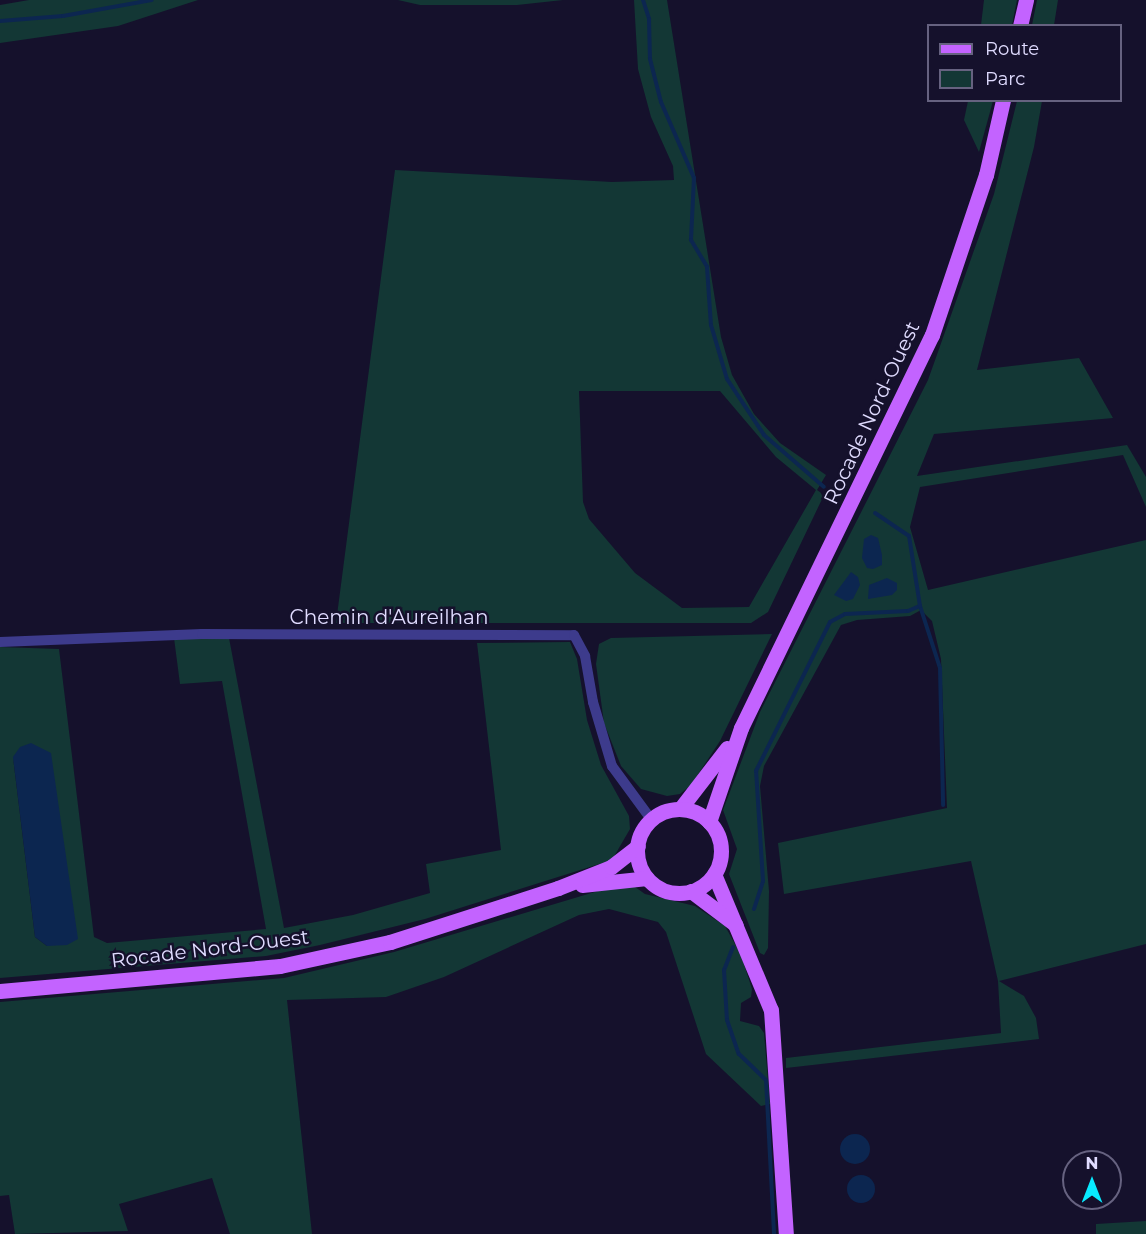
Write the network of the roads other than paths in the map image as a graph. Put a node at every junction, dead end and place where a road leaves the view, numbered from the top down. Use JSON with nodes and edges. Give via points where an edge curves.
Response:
{"nodes":[{"id":1,"x":1026,"y":0,"type":"edge"},
{"id":2,"x":1020,"y":24,"type":"edge"},
{"id":3,"x":1004,"y":102,"type":"edge"},
{"id":4,"x":0,"y":642,"type":"edge"},
{"id":5,"x":741,"y":728,"type":"junction"},
{"id":6,"x":680,"y":809,"type":"junction"},
{"id":7,"x":651,"y":819,"type":"junction"},
{"id":8,"x":709,"y":822,"type":"junction"},
{"id":9,"x":638,"y":846,"type":"junction"},
{"id":10,"x":714,"y":874,"type":"junction"},
{"id":11,"x":647,"y":878,"type":"junction"},
{"id":12,"x":558,"y":888,"type":"junction"},
{"id":13,"x":691,"y":891,"type":"junction"},
{"id":14,"x":736,"y":925,"type":"junction"},
{"id":15,"x":0,"y":991,"type":"edge"},
{"id":16,"x":786,"y":1234,"type":"edge"}],
"edges":[{"from":1,"to":2,"type":"main road"},
{"from":3,"to":5,"type":"main road","name":"Rocade Nord-Ouest","via":[[986,175],[932,335]]},
{"from":4,"to":7,"type":"street","name":"Chemin d'Aureilhan","via":[[202,634],[574,635],[585,656],[593,702],[612,766]]},
{"from":5,"to":6,"type":"main road","name":"Rocade Nord-Ouest"},
{"from":5,"to":8,"type":"main road","name":"Rocade Nord-Ouest"},
{"from":6,"to":7,"type":"main road"},
{"from":6,"to":8,"type":"main road","via":[[701,815]]},
{"from":7,"to":9,"type":"main road"},
{"from":8,"to":10,"type":"main road","via":[[721,847]]},
{"from":9,"to":11,"type":"main road","via":[[640,867]]},
{"from":9,"to":12,"type":"main road","name":"Rocade Nord-Ouest","via":[[611,867]]},
{"from":10,"to":13,"type":"main road"},
{"from":10,"to":14,"type":"main road"},
{"from":11,"to":12,"type":"main road","name":"Rocade Nord-Ouest"},
{"from":11,"to":13,"type":"main road","via":[[667,891]]},
{"from":12,"to":15,"type":"main road","name":"Rocade Nord-Ouest","via":[[390,942],[280,966]]},
{"from":13,"to":14,"type":"main road"},
{"from":14,"to":16,"type":"main road","via":[[771,1010]]}]}
